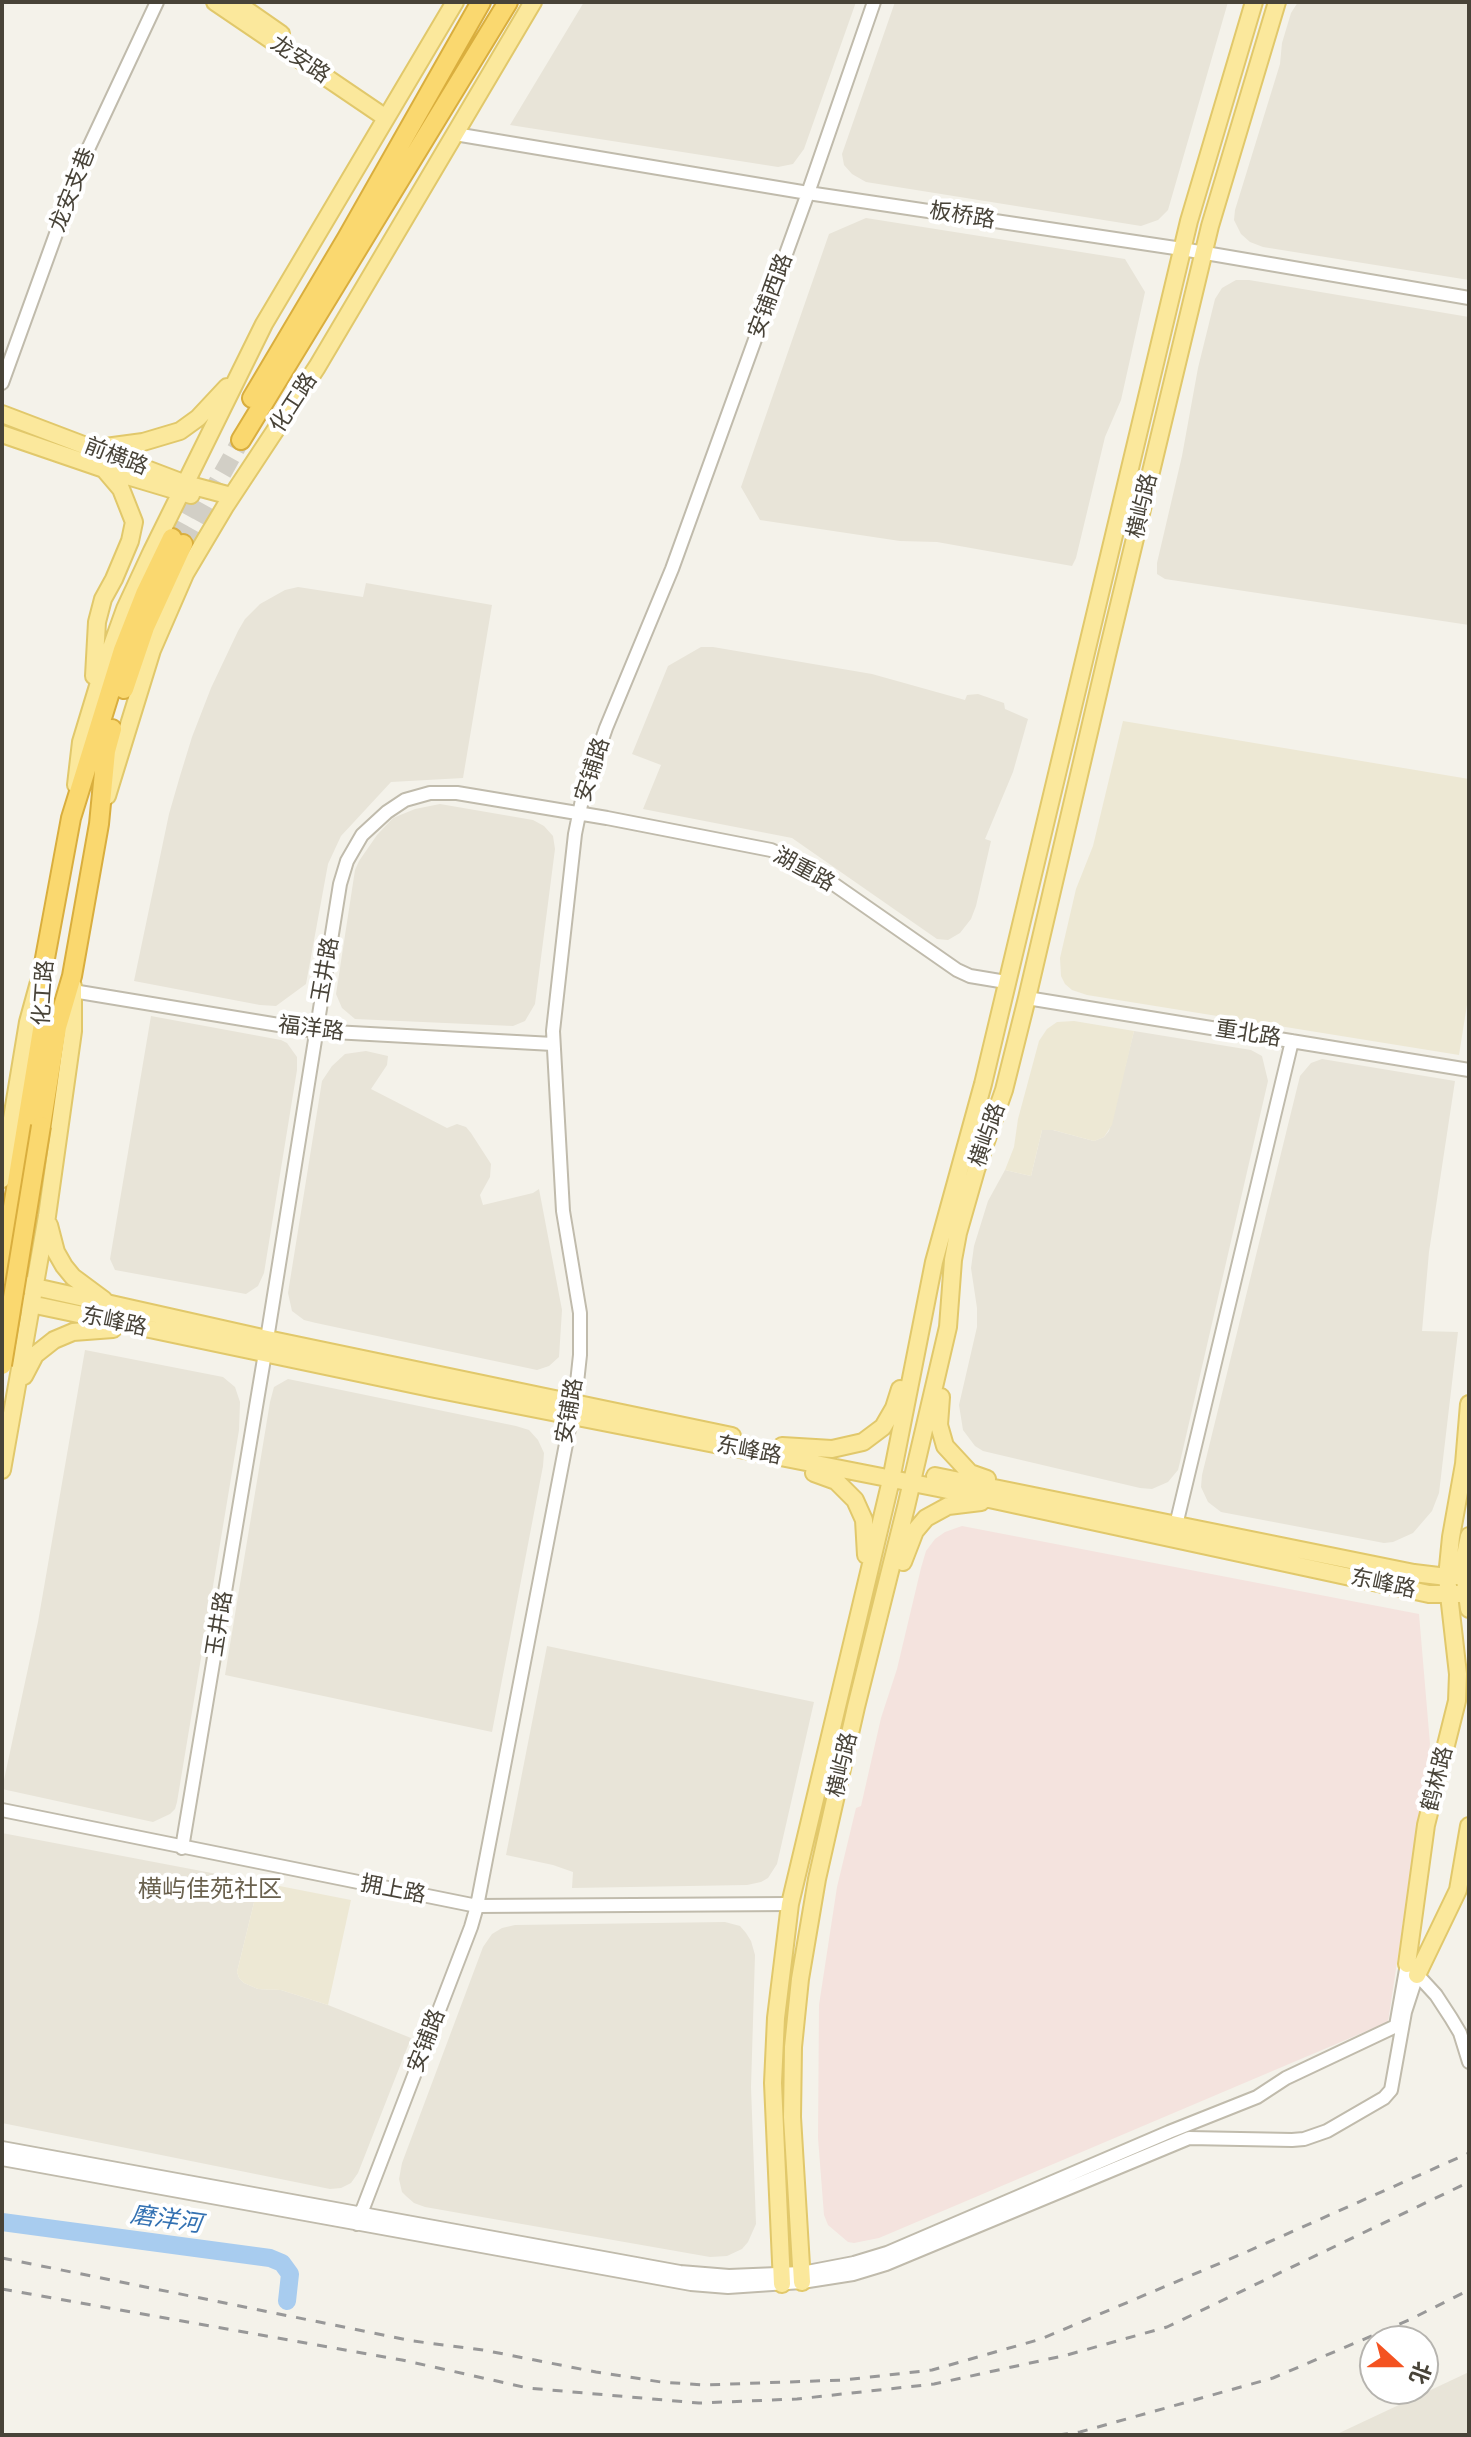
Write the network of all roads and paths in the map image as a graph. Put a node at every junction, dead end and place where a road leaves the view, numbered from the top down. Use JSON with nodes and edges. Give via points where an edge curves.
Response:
{"nodes":[{"id":1,"x":157,"y":2,"type":"edge"},
{"id":2,"x":215,"y":2,"type":"edge"},
{"id":3,"x":235,"y":2,"type":"edge"},
{"id":4,"x":455,"y":2,"type":"edge"},
{"id":5,"x":481,"y":2,"type":"edge"},
{"id":6,"x":508,"y":2,"type":"edge"},
{"id":7,"x":533,"y":2,"type":"edge"},
{"id":8,"x":874,"y":2,"type":"edge"},
{"id":9,"x":1254,"y":2,"type":"edge"},
{"id":10,"x":1277,"y":2,"type":"edge"},
{"id":11,"x":388,"y":114,"type":"junction"},
{"id":12,"x":455,"y":134,"type":"junction"},
{"id":13,"x":808,"y":193,"type":"junction"},
{"id":14,"x":1182,"y":249,"type":"junction"},
{"id":15,"x":1203,"y":253,"type":"junction"},
{"id":16,"x":1469,"y":298,"type":"edge"},
{"id":17,"x":241,"y":370,"type":"junction"},
{"id":18,"x":2,"y":383,"type":"edge"},
{"id":19,"x":2,"y":414,"type":"edge"},
{"id":20,"x":2,"y":434,"type":"edge"},
{"id":21,"x":94,"y":449,"type":"junction"},
{"id":22,"x":104,"y":469,"type":"junction"},
{"id":23,"x":184,"y":488,"type":"junction"},
{"id":24,"x":228,"y":500,"type":"junction"},
{"id":25,"x":173,"y":535,"type":"junction"},
{"id":26,"x":114,"y":579,"type":"junction"},
{"id":27,"x":665,"y":588,"type":"joint"},
{"id":28,"x":90,"y":710,"type":"junction"},
{"id":29,"x":579,"y":813,"type":"junction"},
{"id":30,"x":71,"y":818,"type":"junction"},
{"id":31,"x":99,"y":824,"type":"junction"},
{"id":32,"x":1006,"y":982,"type":"junction"},
{"id":33,"x":72,"y":983,"type":"junction"},
{"id":34,"x":1027,"y":998,"type":"junction"},
{"id":35,"x":315,"y":1031,"type":"junction"},
{"id":36,"x":1292,"y":1041,"type":"junction"},
{"id":37,"x":553,"y":1044,"type":"junction"},
{"id":38,"x":1469,"y":1070,"type":"edge"},
{"id":39,"x":26,"y":1125,"type":"junction"},
{"id":40,"x":2,"y":1146,"type":"edge"},
{"id":41,"x":2,"y":1179,"type":"edge"},
{"id":42,"x":47,"y":1216,"type":"junction"},
{"id":43,"x":2,"y":1274,"type":"edge"},
{"id":44,"x":2,"y":1280,"type":"edge"},
{"id":45,"x":34,"y":1297,"type":"junction"},
{"id":46,"x":2,"y":1298,"type":"edge"},
{"id":47,"x":112,"y":1306,"type":"junction"},
{"id":48,"x":922,"y":1322,"type":"junction"},
{"id":49,"x":948,"y":1327,"type":"junction"},
{"id":50,"x":152,"y":1330,"type":"junction"},
{"id":51,"x":266,"y":1346,"type":"junction"},
{"id":52,"x":2,"y":1365,"type":"edge"},
{"id":53,"x":1469,"y":1404,"type":"edge"},
{"id":54,"x":572,"y":1409,"type":"junction"},
{"id":55,"x":12,"y":1411,"type":"junction"},
{"id":56,"x":782,"y":1446,"type":"junction"},
{"id":57,"x":745,"y":1450,"type":"junction"},
{"id":58,"x":2,"y":1470,"type":"edge"},
{"id":59,"x":892,"y":1474,"type":"junction"},
{"id":60,"x":912,"y":1478,"type":"junction"},
{"id":61,"x":1466,"y":1486,"type":"edge"},
{"id":62,"x":998,"y":1501,"type":"junction"},
{"id":63,"x":1076,"y":1505,"type":"junction"},
{"id":64,"x":1176,"y":1525,"type":"junction"},
{"id":65,"x":1469,"y":1536,"type":"edge"},
{"id":66,"x":1455,"y":1576,"type":"junction"},
{"id":67,"x":865,"y":1588,"type":"junction"},
{"id":68,"x":1448,"y":1595,"type":"junction"},
{"id":69,"x":1468,"y":1601,"type":"edge"},
{"id":70,"x":874,"y":1638,"type":"junction"},
{"id":71,"x":2,"y":1810,"type":"edge"},
{"id":72,"x":1469,"y":1826,"type":"edge"},
{"id":73,"x":182,"y":1848,"type":"junction"},
{"id":74,"x":790,"y":1904,"type":"junction"},
{"id":75,"x":477,"y":1906,"type":"junction"},
{"id":76,"x":1412,"y":1969,"type":"junction"},
{"id":77,"x":1469,"y":2062,"type":"edge"},
{"id":78,"x":2,"y":2148,"type":"edge"},
{"id":79,"x":2,"y":2159,"type":"edge"},
{"id":80,"x":359,"y":2219,"type":"junction"},
{"id":81,"x":802,"y":2277,"type":"junction"},
{"id":82,"x":782,"y":2279,"type":"junction"}],
"edges":[{"from":1,"to":18,"type":"street","name":"龙安支巷","via":[[82,162]]},
{"from":2,"to":11,"type":"main road","name":"龙安路"},
{"from":3,"to":11,"type":"main road","name":"龙安路"},
{"from":4,"to":11,"type":"main road"},
{"from":5,"to":6,"type":"highway","name":"化工路","via":[[236,438]]},
{"from":7,"to":12,"type":"main road","name":"化工路"},
{"from":8,"to":13,"type":"street","name":"安铺西路"},
{"from":9,"to":14,"type":"main road","name":"横屿路"},
{"from":10,"to":15,"type":"main road","name":"横屿路"},
{"from":11,"to":17,"type":"main road"},
{"from":12,"to":13,"type":"street","name":"板桥路"},
{"from":12,"to":24,"type":"main road","name":"化工路","via":[[317,367]]},
{"from":13,"to":14,"type":"street","name":"板桥路"},
{"from":13,"to":27,"type":"street","name":"安铺西路"},
{"from":14,"to":15,"type":"street","name":"板桥路"},
{"from":14,"to":32,"type":"main road","name":"横屿路"},
{"from":15,"to":16,"type":"street","name":"板桥路"},
{"from":15,"to":34,"type":"main road","name":"横屿路"},
{"from":17,"to":21,"type":"main road","via":[[180,431]]},
{"from":17,"to":23,"type":"main road"},
{"from":19,"to":21,"type":"main road","name":"前横路"},
{"from":20,"to":22,"type":"main road","name":"前横路"},
{"from":21,"to":23,"type":"main road","name":"前横路"},
{"from":22,"to":23,"type":"main road","name":"前横路"},
{"from":22,"to":26,"type":"main road","via":[[121,489],[134,522]]},
{"from":23,"to":24,"type":"main road","name":"前横路"},
{"from":23,"to":25,"type":"main road"},
{"from":24,"to":31,"type":"main road","name":"化工路","via":[[185,574],[152,650]]},
{"from":25,"to":26,"type":"main road"},
{"from":25,"to":28,"type":"main road","via":[[125,609]]},
{"from":25,"to":30,"type":"highway","name":"化工路","via":[[123,650]]},
{"from":25,"to":31,"type":"highway","name":"化工路","via":[[106,751]]},
{"from":26,"to":28,"type":"main road","via":[[97,622]]},
{"from":27,"to":29,"type":"street","name":"安铺路","via":[[602,737]]},
{"from":28,"to":30,"type":"main road"},
{"from":29,"to":32,"type":"street","name":"湖重路","via":[[779,852],[812,869],[957,970]]},
{"from":29,"to":35,"type":"street","name":"玉井路","via":[[447,792],[414,797],[387,812],[362,835],[347,861]]},
{"from":29,"to":37,"type":"street","name":"安铺路"},
{"from":30,"to":39,"type":"highway","name":"化工路","via":[[43,969],[43,1024]]},
{"from":31,"to":33,"type":"highway","name":"化工路"},
{"from":32,"to":48,"type":"main road","name":"横屿路"},
{"from":33,"to":35,"type":"street","name":"福洋路"},
{"from":33,"to":39,"type":"highway","name":"化工路"},
{"from":33,"to":42,"type":"main road","via":[[73,1031]]},
{"from":34,"to":36,"type":"street","name":"重北路"},
{"from":34,"to":49,"type":"main road","name":"横屿路","via":[[958,1233]]},
{"from":35,"to":37,"type":"street","name":"福洋路"},
{"from":35,"to":51,"type":"street","name":"玉井路"},
{"from":36,"to":38,"type":"street","name":"重北路"},
{"from":36,"to":64,"type":"street"},
{"from":37,"to":54,"type":"street","name":"安铺路","via":[[563,1211],[580,1313]]},
{"from":39,"to":40,"type":"main road"},
{"from":39,"to":41,"type":"main road"},
{"from":39,"to":43,"type":"highway","name":"化工路"},
{"from":39,"to":52,"type":"highway","name":"化工路","bridge":true},
{"from":42,"to":45,"type":"main road"},
{"from":42,"to":47,"type":"main road","via":[[64,1266]]},
{"from":44,"to":45,"type":"main road"},
{"from":45,"to":46,"type":"main road"},
{"from":45,"to":47,"type":"main road","name":"东峰路"},
{"from":45,"to":50,"type":"main road","name":"东峰路"},
{"from":45,"to":55,"type":"main road"},
{"from":47,"to":51,"type":"main road","name":"东峰路"},
{"from":48,"to":56,"type":"main road","via":[[897,1401],[879,1432],[840,1449]]},
{"from":48,"to":59,"type":"main road","name":"横屿路"},
{"from":49,"to":60,"type":"main road","name":"横屿路"},
{"from":49,"to":63,"type":"main road","via":[[938,1417],[949,1453],[974,1476]]},
{"from":50,"to":51,"type":"main road","name":"东峰路"},
{"from":50,"to":55,"type":"main road","via":[[98,1329],[54,1340],[30,1363]]},
{"from":51,"to":54,"type":"main road","name":"东峰路"},
{"from":51,"to":73,"type":"street","name":"玉井路"},
{"from":53,"to":61,"type":"main road","name":"鹤林路"},
{"from":54,"to":56,"type":"main road","name":"东峰路"},
{"from":54,"to":57,"type":"main road","name":"东峰路"},
{"from":54,"to":75,"type":"street","name":"安铺路"},
{"from":55,"to":58,"type":"main road"},
{"from":56,"to":59,"type":"main road","name":"东峰路"},
{"from":57,"to":59,"type":"main road","name":"东峰路"},
{"from":57,"to":67,"type":"main road","via":[[759,1460],[830,1477],[851,1494],[866,1529]]},
{"from":59,"to":60,"type":"main road","name":"东峰路"},
{"from":59,"to":67,"type":"main road","name":"横屿路"},
{"from":60,"to":62,"type":"main road","name":"东峰路"},
{"from":60,"to":63,"type":"main road","name":"东峰路"},
{"from":60,"to":70,"type":"main road","name":"横屿路"},
{"from":61,"to":66,"type":"main road","name":"鹤林路","via":[[1451,1537]]},
{"from":62,"to":68,"type":"main road","name":"东峰路"},
{"from":62,"to":70,"type":"main road","via":[[954,1505],[922,1522]]},
{"from":63,"to":64,"type":"main road","name":"东峰路"},
{"from":64,"to":66,"type":"main road","name":"东峰路","via":[[1414,1573]]},
{"from":65,"to":66,"type":"main road","name":"鹤林路"},
{"from":66,"to":68,"type":"main road","name":"鹤林路"},
{"from":66,"to":69,"type":"main road","name":"鹤林路"},
{"from":67,"to":74,"type":"main road","name":"横屿路"},
{"from":68,"to":69,"type":"main road","name":"东峰路"},
{"from":68,"to":76,"type":"main road","name":"鹤林路","via":[[1458,1674],[1456,1710],[1426,1825]]},
{"from":70,"to":81,"type":"main road","name":"横屿路","via":[[817,1879],[793,2038],[791,2096]]},
{"from":71,"to":73,"type":"street","name":"拥上路"},
{"from":72,"to":76,"type":"main road","name":"鹤林路","via":[[1458,1890]]},
{"from":73,"to":75,"type":"street","name":"拥上路"},
{"from":74,"to":75,"type":"street","name":"拥上路"},
{"from":74,"to":82,"type":"main road","name":"横屿路","via":[[773,2083]]},
{"from":75,"to":80,"type":"street","name":"安铺路"},
{"from":76,"to":77,"type":"street","via":[[1460,2033]]},
{"from":76,"to":81,"type":"street","via":[[1396,2026],[1257,2097],[887,2253]]},
{"from":76,"to":81,"type":"street","via":[[1391,2090],[1327,2131],[1292,2140],[1183,2140],[886,2264],[853,2274]]},
{"from":78,"to":80,"type":"street"},
{"from":79,"to":80,"type":"street"},
{"from":80,"to":82,"type":"street","via":[[680,2272]]},
{"from":81,"to":82,"type":"street"}]}
